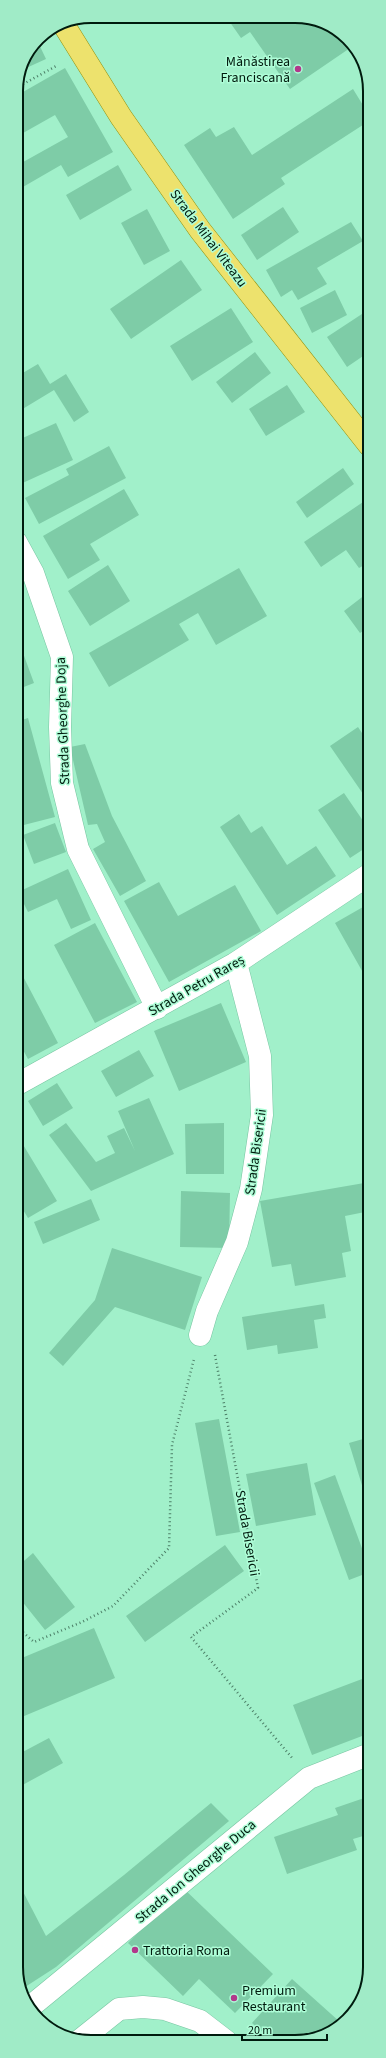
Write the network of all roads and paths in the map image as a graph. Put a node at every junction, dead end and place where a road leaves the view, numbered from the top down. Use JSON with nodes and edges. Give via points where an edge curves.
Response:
{"nodes":[{"id":1,"x":66,"y":28,"type":"edge"},
{"id":2,"x":80,"y":52,"type":"junction"},
{"id":3,"x":23,"y":84,"type":"edge"},
{"id":4,"x":363,"y":436,"type":"edge"},
{"id":5,"x":23,"y":555,"type":"edge"},
{"id":6,"x":363,"y":879,"type":"edge"},
{"id":7,"x":236,"y":964,"type":"junction"},
{"id":8,"x":157,"y":1008,"type":"junction"},
{"id":9,"x":23,"y":1081,"type":"edge"},
{"id":10,"x":207,"y":1342,"type":"junction"},
{"id":11,"x":23,"y":1633,"type":"edge"},
{"id":12,"x":363,"y":1757,"type":"edge"},
{"id":13,"x":308,"y":1778,"type":"junction"},
{"id":14,"x":34,"y":2004,"type":"edge"},
{"id":15,"x":86,"y":2035,"type":"edge"},
{"id":16,"x":218,"y":2035,"type":"edge"}],
"edges":[{"from":1,"to":2,"type":"main road","name":"Strada Mihai Viteazu"},
{"from":2,"to":3,"type":"path"},
{"from":2,"to":4,"type":"main road","name":"Strada Mihai Viteazu","via":[[121,117],[200,230]]},
{"from":5,"to":8,"type":"street","name":"Strada Gheorghe Doja","via":[[33,573],[62,657],[62,782],[78,850]]},
{"from":6,"to":7,"type":"street","name":"Strada Petru Rareș"},
{"from":7,"to":8,"type":"street","name":"Strada Petru Rareș"},
{"from":7,"to":10,"type":"street","name":"Strada Bisericii","via":[[260,1056],[262,1114],[251,1189],[237,1242],[206,1311]]},
{"from":8,"to":9,"type":"street","name":"Strada Petru Rareș"},
{"from":10,"to":11,"type":"path","via":[[172,1445],[169,1548],[114,1606],[34,1642]]},
{"from":10,"to":13,"type":"path","name":"Strada Bisericii","via":[[258,1588],[191,1636]]},
{"from":12,"to":13,"type":"street","name":"Strada Ion Gheorghe Duca"},
{"from":13,"to":14,"type":"street","name":"Strada Ion Gheorghe Duca"},
{"from":15,"to":16,"type":"street","via":[[119,2009],[143,2007],[165,2009],[200,2021]]}]}
